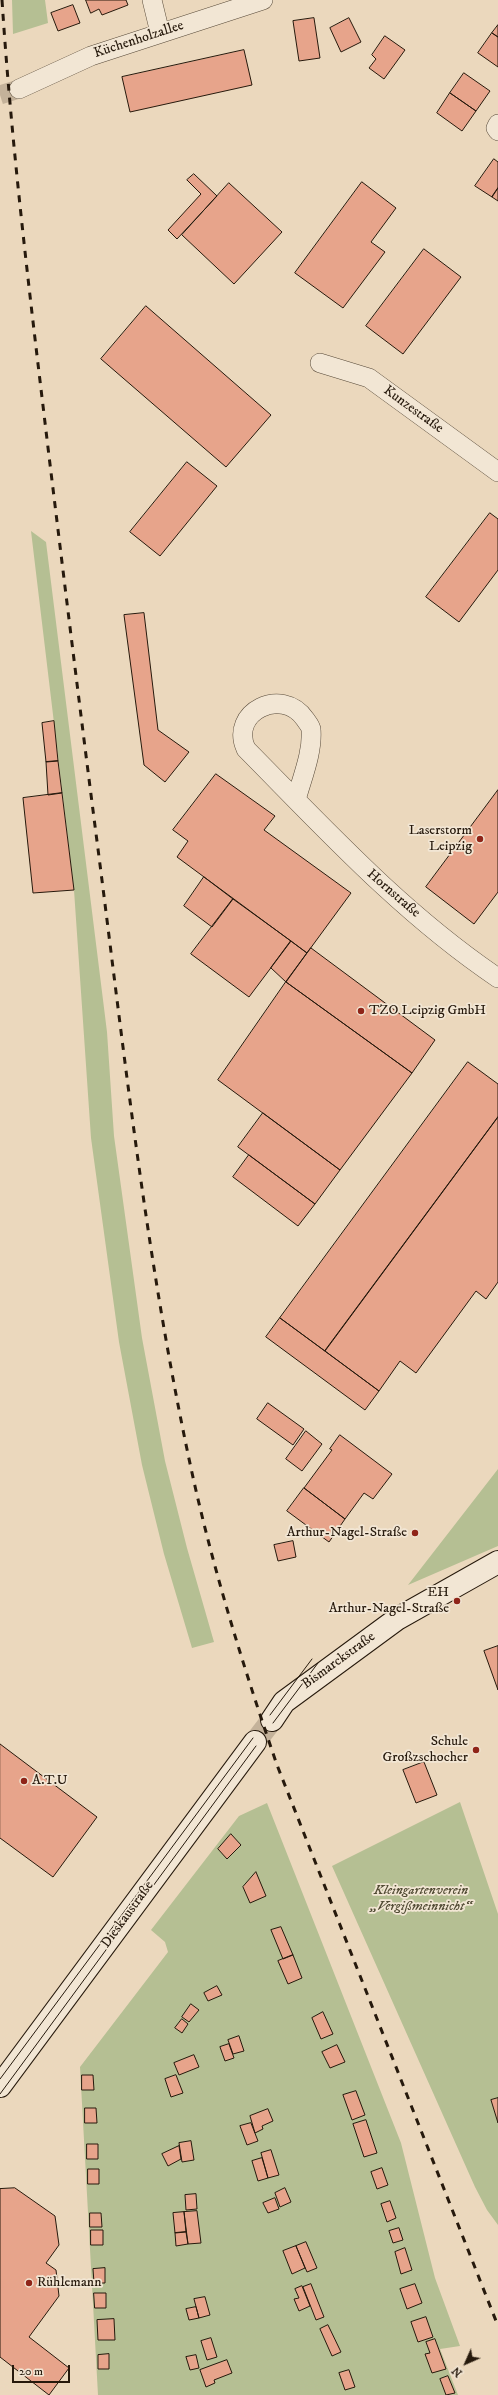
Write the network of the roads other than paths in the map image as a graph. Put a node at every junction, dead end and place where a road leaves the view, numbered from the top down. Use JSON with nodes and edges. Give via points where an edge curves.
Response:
{"nodes":[{"id":1,"x":152,"y":0,"type":"edge"},
{"id":2,"x":263,"y":0,"type":"edge"},
{"id":3,"x":160,"y":33,"type":"junction"},
{"id":4,"x":19,"y":89,"type":"tunnel mouth"},
{"id":5,"x":498,"y":124,"type":"edge"},
{"id":6,"x":498,"y":130,"type":"edge"},
{"id":7,"x":320,"y":363,"type":"dead end"},
{"id":8,"x":498,"y":472,"type":"edge"},
{"id":9,"x":296,"y":800,"type":"junction"},
{"id":10,"x":498,"y":978,"type":"edge"},
{"id":11,"x":498,"y":1562,"type":"edge"},
{"id":12,"x":272,"y":1720,"type":"tunnel mouth"},
{"id":13,"x":255,"y":1742,"type":"tunnel mouth"},
{"id":14,"x":0,"y":2086,"type":"edge"}],
"edges":[{"from":1,"to":3,"type":"street"},
{"from":2,"to":3,"type":"street","name":"Küchenholzallee"},
{"from":3,"to":4,"type":"street","name":"Küchenholzallee","via":[[91,56]]},
{"from":5,"to":6,"type":"street"},
{"from":7,"to":8,"type":"street","name":"Kunzestraße","via":[[369,378]]},
{"from":9,"to":9,"type":"street","name":"Hornstraße","via":[[246,749],[241,739],[244,723],[256,709],[270,703],[286,704],[299,711],[311,727],[309,754]]},
{"from":9,"to":10,"type":"street","name":"Hornstraße","via":[[391,895]]},
{"from":11,"to":12,"type":"main road","name":"Bismarckstraße","via":[[397,1619],[284,1702]]},
{"from":13,"to":14,"type":"main road","name":"Dieskaustraße"}]}
